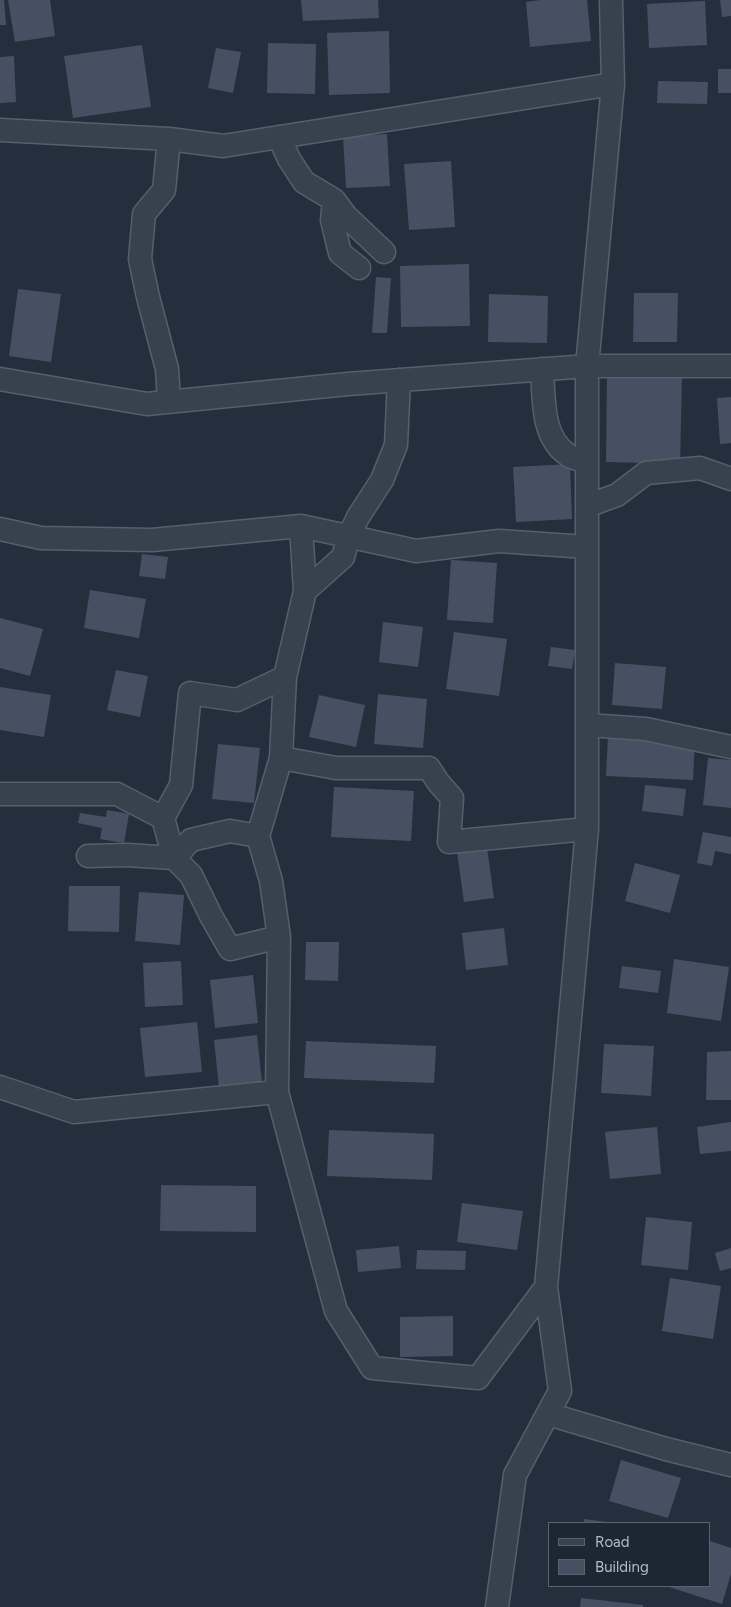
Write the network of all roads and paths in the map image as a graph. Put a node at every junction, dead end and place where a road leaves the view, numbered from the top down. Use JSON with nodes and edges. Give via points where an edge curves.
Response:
{"nodes":[{"id":1,"x":612,"y":0,"type":"edge"},
{"id":2,"x":613,"y":84,"type":"junction"},
{"id":3,"x":0,"y":130,"type":"edge"},
{"id":4,"x":279,"y":136,"type":"junction"},
{"id":5,"x":169,"y":139,"type":"junction"},
{"id":6,"x":334,"y":200,"type":"junction"},
{"id":7,"x":384,"y":252,"type":"dead end"},
{"id":8,"x":360,"y":268,"type":"dead end"},
{"id":9,"x":587,"y":366,"type":"junction"},
{"id":10,"x":731,"y":366,"type":"edge"},
{"id":11,"x":542,"y":369,"type":"junction"},
{"id":12,"x":0,"y":379,"type":"edge"},
{"id":13,"x":398,"y":380,"type":"junction"},
{"id":14,"x":169,"y":401,"type":"junction"},
{"id":15,"x":587,"y":462,"type":"junction"},
{"id":16,"x":731,"y":479,"type":"edge"},
{"id":17,"x":587,"y":506,"type":"junction"},
{"id":18,"x":301,"y":526,"type":"junction"},
{"id":19,"x":0,"y":529,"type":"edge"},
{"id":20,"x":349,"y":536,"type":"junction"},
{"id":21,"x":586,"y":547,"type":"junction"},
{"id":22,"x":305,"y":592,"type":"junction"},
{"id":23,"x":285,"y":677,"type":"junction"},
{"id":24,"x":587,"y":725,"type":"junction"},
{"id":25,"x":731,"y":747,"type":"edge"},
{"id":26,"x":281,"y":758,"type":"junction"},
{"id":27,"x":0,"y":794,"type":"edge"},
{"id":28,"x":163,"y":818,"type":"junction"},
{"id":29,"x":587,"y":829,"type":"junction"},
{"id":30,"x":258,"y":836,"type":"junction"},
{"id":31,"x":88,"y":856,"type":"dead end"},
{"id":32,"x":174,"y":858,"type":"junction"},
{"id":33,"x":279,"y":937,"type":"junction"},
{"id":34,"x":0,"y":1087,"type":"edge"},
{"id":35,"x":277,"y":1092,"type":"junction"},
{"id":36,"x":546,"y":1287,"type":"junction"},
{"id":37,"x":548,"y":1414,"type":"junction"},
{"id":38,"x":731,"y":1465,"type":"edge"},
{"id":39,"x":497,"y":1607,"type":"edge"}],
"edges":[{"from":1,"to":2,"type":"street"},
{"from":2,"to":4,"type":"street"},
{"from":2,"to":9,"type":"street"},
{"from":3,"to":5,"type":"street"},
{"from":4,"to":5,"type":"street","via":[[223,146]]},
{"from":4,"to":6,"type":"street","via":[[304,182]]},
{"from":5,"to":14,"type":"street","via":[[164,190],[144,214],[140,259],[168,369]]},
{"from":6,"to":7,"type":"street"},
{"from":6,"to":8,"type":"street","via":[[332,220],[340,253]]},
{"from":9,"to":10,"type":"street"},
{"from":9,"to":11,"type":"street"},
{"from":9,"to":15,"type":"street"},
{"from":11,"to":13,"type":"street"},
{"from":11,"to":15,"type":"street","via":[[551,437],[569,455]]},
{"from":12,"to":14,"type":"street","via":[[147,404]]},
{"from":13,"to":14,"type":"street"},
{"from":13,"to":20,"type":"street","via":[[396,445],[382,480]]},
{"from":15,"to":17,"type":"street"},
{"from":16,"to":17,"type":"street","via":[[700,468],[646,473],[617,495]]},
{"from":17,"to":21,"type":"street"},
{"from":18,"to":19,"type":"street","via":[[152,540],[41,538]]},
{"from":18,"to":20,"type":"street"},
{"from":18,"to":22,"type":"street"},
{"from":20,"to":21,"type":"street","via":[[416,551],[499,541]]},
{"from":20,"to":22,"type":"street","via":[[343,557]]},
{"from":21,"to":24,"type":"street"},
{"from":22,"to":23,"type":"street"},
{"from":23,"to":26,"type":"street"},
{"from":23,"to":28,"type":"street","via":[[237,700],[190,693],[181,785]]},
{"from":24,"to":25,"type":"street","via":[[646,729]]},
{"from":24,"to":29,"type":"street"},
{"from":26,"to":29,"type":"street","via":[[336,768],[429,768],[452,798],[449,842]]},
{"from":26,"to":30,"type":"street"},
{"from":27,"to":28,"type":"street","via":[[117,794]]},
{"from":28,"to":32,"type":"street"},
{"from":29,"to":36,"type":"street"},
{"from":30,"to":32,"type":"street","via":[[230,831],[191,840]]},
{"from":30,"to":33,"type":"street","via":[[271,881]]},
{"from":31,"to":32,"type":"street"},
{"from":32,"to":33,"type":"street","via":[[191,875],[230,949]]},
{"from":33,"to":35,"type":"street"},
{"from":34,"to":35,"type":"street","via":[[74,1112]]},
{"from":35,"to":36,"type":"street","via":[[336,1311],[372,1368],[478,1378]]},
{"from":36,"to":37,"type":"street","via":[[560,1391]]},
{"from":37,"to":38,"type":"street"},
{"from":37,"to":39,"type":"street","via":[[515,1475]]}]}
